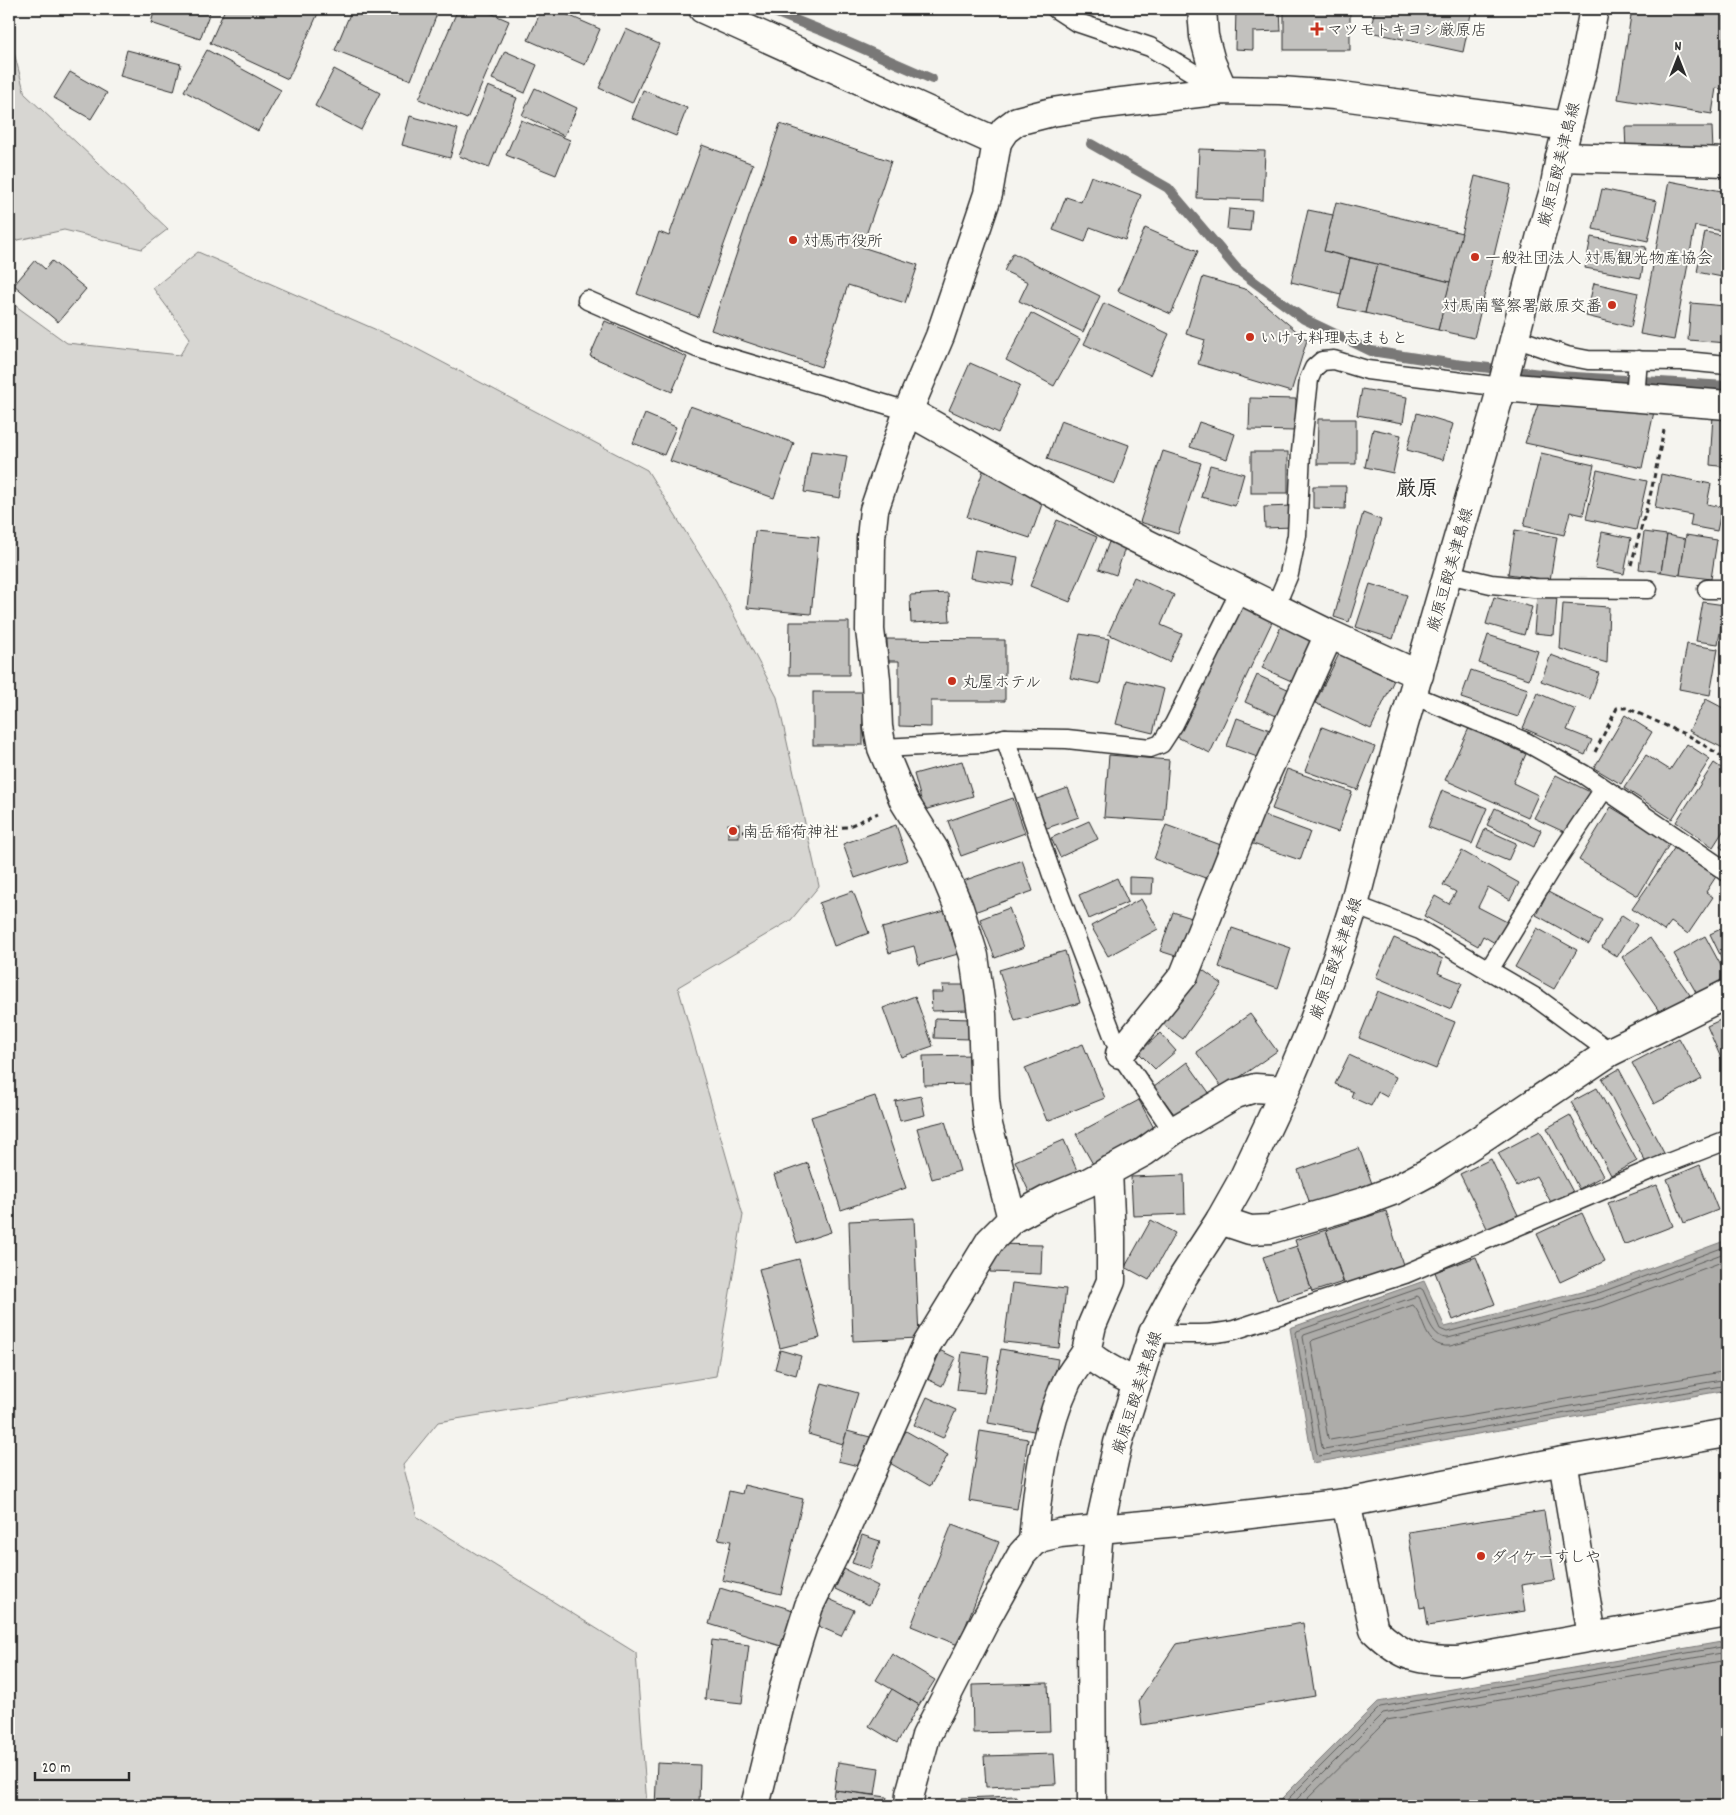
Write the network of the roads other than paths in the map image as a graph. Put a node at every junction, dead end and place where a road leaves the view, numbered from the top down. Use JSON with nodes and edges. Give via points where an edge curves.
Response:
{"nodes":[{"id":1,"x":703,"y":9,"type":"edge"},
{"id":2,"x":1056,"y":9,"type":"edge"},
{"id":3,"x":1202,"y":9,"type":"edge"},
{"id":4,"x":1221,"y":9,"type":"edge"},
{"id":5,"x":1594,"y":9,"type":"edge"},
{"id":6,"x":1222,"y":90,"type":"junction"},
{"id":7,"x":1568,"y":126,"type":"junction"},
{"id":8,"x":997,"y":142,"type":"junction"},
{"id":9,"x":1560,"y":158,"type":"junction"},
{"id":10,"x":1727,"y":162,"type":"edge"},
{"id":11,"x":586,"y":300,"type":"dead end"},
{"id":12,"x":1513,"y":345,"type":"junction"},
{"id":13,"x":1638,"y":365,"type":"junction"},
{"id":14,"x":1727,"y":365,"type":"edge"},
{"id":15,"x":1503,"y":384,"type":"junction"},
{"id":16,"x":1635,"y":393,"type":"junction"},
{"id":17,"x":1727,"y":405,"type":"edge"},
{"id":18,"x":908,"y":411,"type":"junction"},
{"id":19,"x":1448,"y":574,"type":"junction"},
{"id":20,"x":1241,"y":589,"type":"junction"},
{"id":21,"x":1648,"y":589,"type":"dead end"},
{"id":22,"x":1707,"y":589,"type":"dead end"},
{"id":23,"x":1727,"y":589,"type":"edge"},
{"id":24,"x":1275,"y":607,"type":"junction"},
{"id":25,"x":1326,"y":641,"type":"dead end"},
{"id":26,"x":1416,"y":685,"type":"junction"},
{"id":27,"x":1006,"y":738,"type":"junction"},
{"id":28,"x":882,"y":748,"type":"junction"},
{"id":29,"x":1604,"y":789,"type":"junction"},
{"id":30,"x":1727,"y":872,"type":"edge"},
{"id":31,"x":1354,"y":905,"type":"junction"},
{"id":32,"x":1488,"y":970,"type":"junction"},
{"id":33,"x":1727,"y":994,"type":"edge"},
{"id":34,"x":1610,"y":1052,"type":"junction"},
{"id":35,"x":1120,"y":1054,"type":"junction"},
{"id":36,"x":1285,"y":1090,"type":"junction"},
{"id":37,"x":1173,"y":1132,"type":"junction"},
{"id":38,"x":1727,"y":1140,"type":"edge"},
{"id":39,"x":1108,"y":1171,"type":"junction"},
{"id":40,"x":1012,"y":1219,"type":"junction"},
{"id":41,"x":1220,"y":1220,"type":"junction"},
{"id":42,"x":1153,"y":1333,"type":"junction"},
{"id":43,"x":1086,"y":1352,"type":"junction"},
{"id":44,"x":1137,"y":1383,"type":"junction"},
{"id":45,"x":1727,"y":1432,"type":"edge"},
{"id":46,"x":1564,"y":1461,"type":"junction"},
{"id":47,"x":1346,"y":1503,"type":"junction"},
{"id":48,"x":1099,"y":1529,"type":"junction"},
{"id":49,"x":1033,"y":1542,"type":"junction"},
{"id":50,"x":1727,"y":1613,"type":"edge"},
{"id":51,"x":1592,"y":1636,"type":"junction"},
{"id":52,"x":755,"y":1806,"type":"edge"},
{"id":53,"x":909,"y":1806,"type":"edge"},
{"id":54,"x":1092,"y":1806,"type":"edge"}],
"edges":[{"from":1,"to":8,"type":"street"},
{"from":2,"to":6,"type":"lane","via":[[1076,22],[1150,47]]},
{"from":3,"to":6,"type":"street","via":[[1204,36]]},
{"from":4,"to":6,"type":"street"},
{"from":5,"to":7,"type":"street","name":"厳原豆酘美津島線"},
{"from":6,"to":7,"type":"street","via":[[1334,95]]},
{"from":6,"to":8,"type":"street","via":[[1052,112],[1017,121]]},
{"from":7,"to":9,"type":"street","name":"厳原豆酘美津島線"},
{"from":8,"to":18,"type":"street","via":[[988,194],[940,336]]},
{"from":9,"to":10,"type":"street"},
{"from":9,"to":12,"type":"street","name":"厳原豆酘美津島線"},
{"from":11,"to":18,"type":"lane","via":[[696,348]]},
{"from":12,"to":13,"type":"lane","via":[[1588,360]]},
{"from":12,"to":15,"type":"street","name":"厳原豆酘美津島線"},
{"from":13,"to":14,"type":"lane","via":[[1685,361]]},
{"from":13,"to":16,"type":"lane"},
{"from":15,"to":16,"type":"street"},
{"from":15,"to":19,"type":"street","name":"厳原豆酘美津島線"},
{"from":15,"to":24,"type":"lane","via":[[1367,370],[1334,360],[1322,361],[1314,368],[1309,378],[1302,442],[1298,535],[1289,574]]},
{"from":16,"to":17,"type":"street"},
{"from":18,"to":20,"type":"street","via":[[1116,528]]},
{"from":18,"to":28,"type":"street","via":[[874,510],[871,538],[870,630]]},
{"from":19,"to":21,"type":"lane","via":[[1491,584],[1534,588]]},
{"from":19,"to":26,"type":"street","name":"厳原豆酘美津島線"},
{"from":20,"to":24,"type":"street"},
{"from":20,"to":27,"type":"lane","via":[[1174,724],[1160,744],[1150,748],[1067,739]]},
{"from":22,"to":23,"type":"lane"},
{"from":24,"to":26,"type":"street"},
{"from":25,"to":35,"type":"street","via":[[1250,809],[1184,974]]},
{"from":26,"to":29,"type":"lane","via":[[1526,742]]},
{"from":26,"to":31,"type":"street","name":"厳原豆酘美津島線"},
{"from":27,"to":28,"type":"lane","via":[[982,743]]},
{"from":27,"to":35,"type":"lane","via":[[1052,876]]},
{"from":28,"to":40,"type":"street","via":[[904,801],[935,851],[959,908],[974,956],[982,1014],[988,1125]]},
{"from":29,"to":30,"type":"lane"},
{"from":29,"to":32,"type":"lane"},
{"from":31,"to":32,"type":"lane","via":[[1420,930]]},
{"from":31,"to":36,"type":"street","name":"厳原豆酘美津島線","via":[[1310,1031]]},
{"from":32,"to":34,"type":"lane","via":[[1538,998]]},
{"from":33,"to":34,"type":"street"},
{"from":34,"to":41,"type":"street","via":[[1476,1142],[1395,1190],[1272,1229],[1250,1230]]},
{"from":35,"to":37,"type":"lane"},
{"from":36,"to":37,"type":"street","via":[[1255,1088],[1236,1094]]},
{"from":36,"to":41,"type":"street","name":"厳原豆酘美津島線"},
{"from":37,"to":39,"type":"street"},
{"from":38,"to":42,"type":"lane","via":[[1405,1274],[1234,1330],[1196,1335]]},
{"from":39,"to":40,"type":"street"},
{"from":39,"to":43,"type":"street","via":[[1111,1281],[1092,1326]]},
{"from":40,"to":52,"type":"street","via":[[990,1241],[928,1344],[809,1606],[787,1676]]},
{"from":41,"to":42,"type":"street","name":"厳原豆酘美津島線","via":[[1183,1277]]},
{"from":42,"to":44,"type":"street","name":"厳原豆酘美津島線"},
{"from":43,"to":44,"type":"street","via":[[1107,1368]]},
{"from":43,"to":49,"type":"street","via":[[1068,1380],[1054,1413],[1036,1503]]},
{"from":44,"to":48,"type":"street","name":"厳原豆酘美津島線","via":[[1118,1443]]},
{"from":45,"to":46,"type":"street"},
{"from":46,"to":47,"type":"street"},
{"from":46,"to":51,"type":"street"},
{"from":47,"to":48,"type":"street"},
{"from":47,"to":51,"type":"street","via":[[1374,1630],[1388,1644],[1408,1655],[1427,1661],[1458,1661]]},
{"from":48,"to":49,"type":"street","via":[[1060,1533]]},
{"from":48,"to":54,"type":"street","name":"厳原豆酘美津島線","via":[[1091,1631]]},
{"from":49,"to":53,"type":"street","via":[[1022,1554],[986,1618],[926,1736]]},
{"from":50,"to":51,"type":"street"}]}
